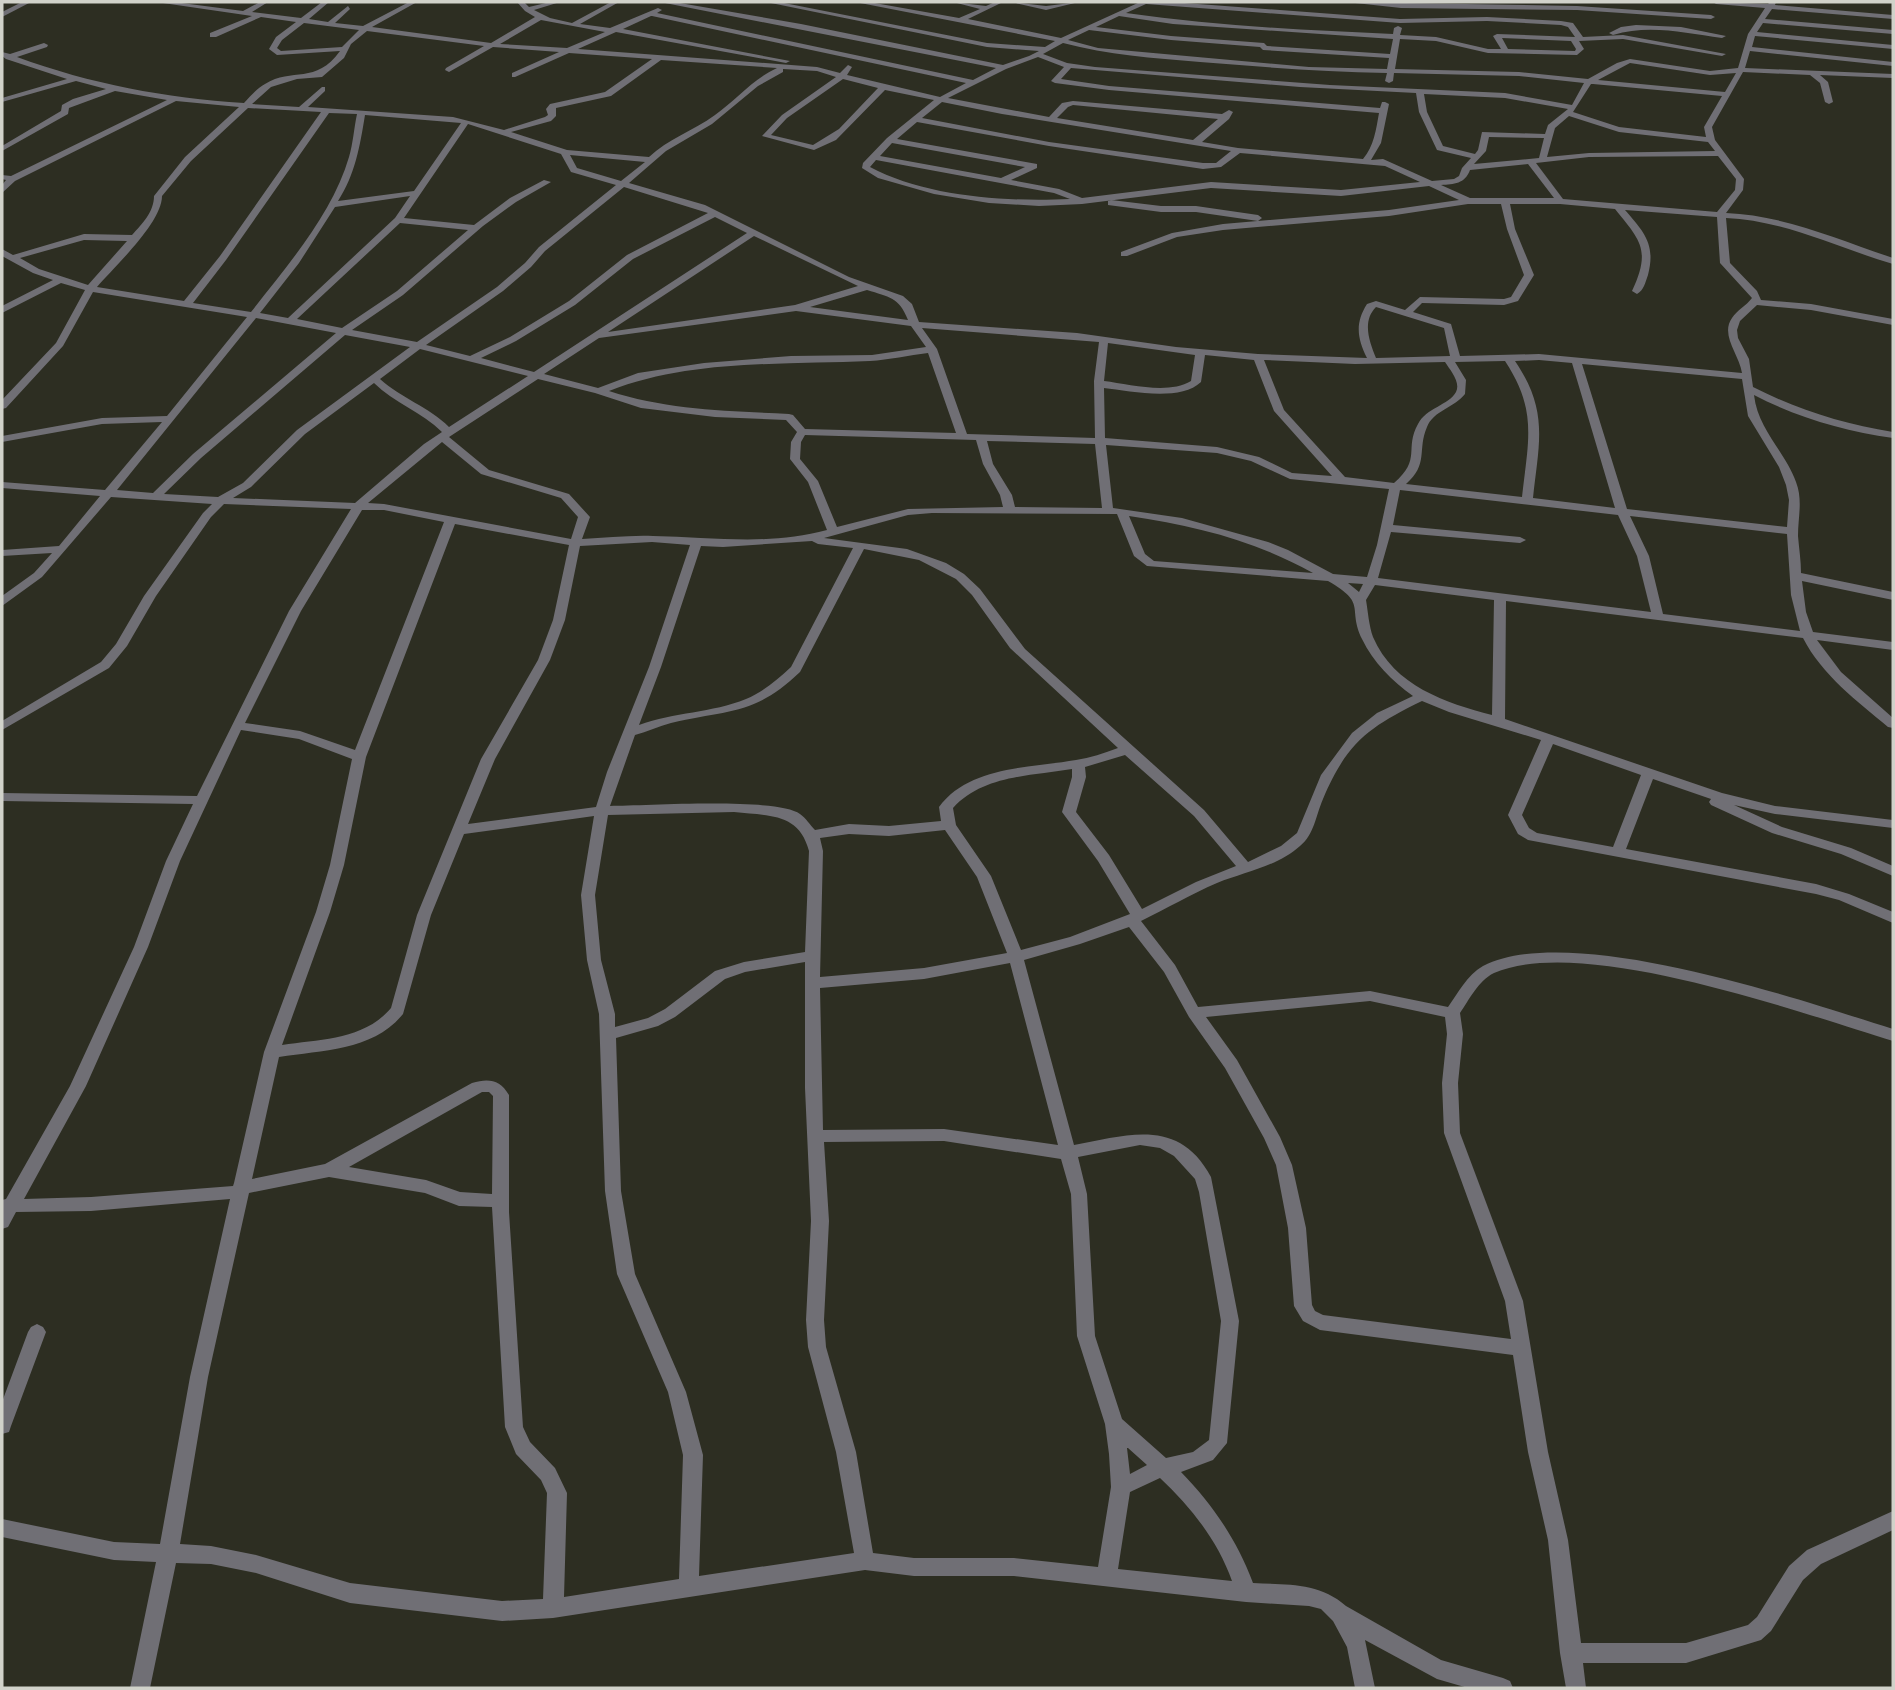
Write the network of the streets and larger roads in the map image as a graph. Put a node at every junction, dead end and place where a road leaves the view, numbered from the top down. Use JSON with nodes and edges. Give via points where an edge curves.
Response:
{"nodes":[{"id":1,"x":27,"y":2,"type":"edge"},
{"id":2,"x":163,"y":2,"type":"edge"},
{"id":3,"x":265,"y":2,"type":"edge"},
{"id":4,"x":326,"y":2,"type":"edge"},
{"id":5,"x":414,"y":2,"type":"edge"},
{"id":6,"x":520,"y":2,"type":"edge"},
{"id":7,"x":557,"y":2,"type":"edge"},
{"id":8,"x":616,"y":2,"type":"edge"},
{"id":9,"x":770,"y":2,"type":"edge"},
{"id":10,"x":859,"y":2,"type":"edge"},
{"id":11,"x":956,"y":2,"type":"edge"},
{"id":12,"x":1000,"y":2,"type":"edge"},
{"id":13,"x":1014,"y":2,"type":"edge"},
{"id":14,"x":1074,"y":2,"type":"edge"},
{"id":15,"x":1145,"y":2,"type":"edge"},
{"id":16,"x":1291,"y":2,"type":"edge"},
{"id":17,"x":1350,"y":2,"type":"edge"},
{"id":18,"x":1716,"y":2,"type":"edge"},
{"id":19,"x":670,"y":3,"type":"edge"},
{"id":20,"x":1401,"y":4,"type":"edge"},
{"id":21,"x":1771,"y":6,"type":"edge"},
{"id":22,"x":348,"y":8,"type":"dead end"},
{"id":23,"x":988,"y":8,"type":"junction"},
{"id":24,"x":527,"y":10,"type":"junction"},
{"id":25,"x":244,"y":13,"type":"junction"},
{"id":26,"x":652,"y":13,"type":"junction"},
{"id":27,"x":1116,"y":13,"type":"junction"},
{"id":28,"x":1284,"y":13,"type":"junction"},
{"id":29,"x":2,"y":15,"type":"edge"},
{"id":30,"x":259,"y":15,"type":"junction"},
{"id":31,"x":1711,"y":17,"type":"dead end"},
{"id":32,"x":539,"y":18,"type":"junction"},
{"id":33,"x":1893,"y":18,"type":"edge"},
{"id":34,"x":302,"y":19,"type":"junction"},
{"id":35,"x":377,"y":20,"type":"junction"},
{"id":36,"x":960,"y":20,"type":"junction"},
{"id":37,"x":1400,"y":21,"type":"junction"},
{"id":38,"x":1760,"y":21,"type":"junction"},
{"id":39,"x":334,"y":23,"type":"junction"},
{"id":40,"x":575,"y":24,"type":"junction"},
{"id":41,"x":367,"y":27,"type":"junction"},
{"id":42,"x":1087,"y":28,"type":"junction"},
{"id":43,"x":611,"y":29,"type":"junction"},
{"id":44,"x":1273,"y":30,"type":"junction"},
{"id":45,"x":1893,"y":32,"type":"edge"},
{"id":46,"x":929,"y":33,"type":"junction"},
{"id":47,"x":1752,"y":34,"type":"junction"},
{"id":48,"x":212,"y":35,"type":"dead end"},
{"id":49,"x":1722,"y":36,"type":"dead end"},
{"id":50,"x":658,"y":37,"type":"junction"},
{"id":51,"x":1397,"y":37,"type":"junction"},
{"id":52,"x":1611,"y":37,"type":"junction"},
{"id":53,"x":1578,"y":39,"type":"junction"},
{"id":54,"x":1062,"y":40,"type":"junction"},
{"id":55,"x":649,"y":43,"type":"dead end"},
{"id":56,"x":44,"y":45,"type":"dead end"},
{"id":57,"x":490,"y":45,"type":"junction"},
{"id":58,"x":346,"y":46,"type":"junction"},
{"id":59,"x":898,"y":46,"type":"junction"},
{"id":60,"x":1263,"y":46,"type":"junction"},
{"id":61,"x":815,"y":47,"type":"junction"},
{"id":62,"x":1893,"y":47,"type":"edge"},
{"id":63,"x":640,"y":49,"type":"dead end"},
{"id":64,"x":570,"y":50,"type":"junction"},
{"id":65,"x":1749,"y":50,"type":"junction"},
{"id":66,"x":1042,"y":52,"type":"junction"},
{"id":67,"x":1506,"y":52,"type":"junction"},
{"id":68,"x":1538,"y":53,"type":"junction"},
{"id":69,"x":1722,"y":54,"type":"dead end"},
{"id":70,"x":5,"y":55,"type":"edge"},
{"id":71,"x":631,"y":55,"type":"junction"},
{"id":72,"x":1392,"y":56,"type":"junction"},
{"id":73,"x":659,"y":58,"type":"junction"},
{"id":74,"x":869,"y":59,"type":"junction"},
{"id":75,"x":1893,"y":64,"type":"edge"},
{"id":76,"x":1070,"y":65,"type":"junction"},
{"id":77,"x":1254,"y":65,"type":"junction"},
{"id":78,"x":782,"y":66,"type":"junction"},
{"id":79,"x":848,"y":67,"type":"junction"},
{"id":80,"x":1003,"y":67,"type":"junction"},
{"id":81,"x":817,"y":69,"type":"junction"},
{"id":82,"x":449,"y":70,"type":"dead end"},
{"id":83,"x":1741,"y":70,"type":"junction"},
{"id":84,"x":1389,"y":71,"type":"junction"},
{"id":85,"x":1813,"y":74,"type":"junction"},
{"id":86,"x":515,"y":75,"type":"dead end"},
{"id":87,"x":1552,"y":75,"type":"junction"},
{"id":88,"x":1893,"y":76,"type":"edge"},
{"id":89,"x":845,"y":77,"type":"junction"},
{"id":90,"x":76,"y":79,"type":"junction"},
{"id":91,"x":1589,"y":81,"type":"junction"},
{"id":92,"x":974,"y":82,"type":"junction"},
{"id":93,"x":1245,"y":82,"type":"junction"},
{"id":94,"x":884,"y":87,"type":"junction"},
{"id":95,"x":113,"y":89,"type":"junction"},
{"id":96,"x":322,"y":89,"type":"dead end"},
{"id":97,"x":1388,"y":90,"type":"junction"},
{"id":98,"x":1420,"y":91,"type":"junction"},
{"id":99,"x":1726,"y":94,"type":"junction"},
{"id":100,"x":1234,"y":99,"type":"junction"},
{"id":101,"x":2,"y":100,"type":"edge"},
{"id":102,"x":173,"y":100,"type":"junction"},
{"id":103,"x":939,"y":100,"type":"junction"},
{"id":104,"x":1829,"y":102,"type":"dead end"},
{"id":105,"x":246,"y":107,"type":"junction"},
{"id":106,"x":302,"y":109,"type":"junction"},
{"id":107,"x":327,"y":110,"type":"junction"},
{"id":108,"x":1571,"y":110,"type":"junction"},
{"id":109,"x":1383,"y":111,"type":"junction"},
{"id":110,"x":361,"y":112,"type":"junction"},
{"id":111,"x":1170,"y":112,"type":"junction"},
{"id":112,"x":1226,"y":117,"type":"junction"},
{"id":113,"x":914,"y":119,"type":"junction"},
{"id":114,"x":1052,"y":119,"type":"junction"},
{"id":115,"x":1159,"y":119,"type":"dead end"},
{"id":116,"x":465,"y":123,"type":"junction"},
{"id":117,"x":1149,"y":126,"type":"dead end"},
{"id":118,"x":507,"y":131,"type":"junction"},
{"id":119,"x":1139,"y":132,"type":"junction"},
{"id":120,"x":1547,"y":136,"type":"junction"},
{"id":121,"x":890,"y":140,"type":"junction"},
{"id":122,"x":1711,"y":140,"type":"junction"},
{"id":123,"x":1196,"y":142,"type":"junction"},
{"id":124,"x":2,"y":149,"type":"edge"},
{"id":125,"x":1238,"y":150,"type":"junction"},
{"id":126,"x":564,"y":151,"type":"junction"},
{"id":127,"x":1722,"y":153,"type":"junction"},
{"id":128,"x":874,"y":157,"type":"junction"},
{"id":129,"x":1371,"y":157,"type":"junction"},
{"id":130,"x":1475,"y":157,"type":"junction"},
{"id":131,"x":650,"y":160,"type":"junction"},
{"id":132,"x":1542,"y":160,"type":"junction"},
{"id":133,"x":1364,"y":163,"type":"junction"},
{"id":134,"x":1532,"y":163,"type":"junction"},
{"id":135,"x":1388,"y":164,"type":"junction"},
{"id":136,"x":1465,"y":168,"type":"junction"},
{"id":137,"x":2,"y":177,"type":"edge"},
{"id":138,"x":12,"y":179,"type":"junction"},
{"id":139,"x":547,"y":182,"type":"dead end"},
{"id":140,"x":1001,"y":182,"type":"junction"},
{"id":141,"x":620,"y":184,"type":"junction"},
{"id":142,"x":1432,"y":184,"type":"junction"},
{"id":143,"x":2,"y":190,"type":"edge"},
{"id":144,"x":416,"y":193,"type":"junction"},
{"id":145,"x":1082,"y":201,"type":"junction"},
{"id":146,"x":1471,"y":201,"type":"junction"},
{"id":147,"x":1505,"y":201,"type":"junction"},
{"id":148,"x":1560,"y":201,"type":"junction"},
{"id":149,"x":331,"y":205,"type":"junction"},
{"id":150,"x":1616,"y":205,"type":"junction"},
{"id":151,"x":1721,"y":213,"type":"junction"},
{"id":152,"x":713,"y":214,"type":"junction"},
{"id":153,"x":1505,"y":214,"type":"junction"},
{"id":154,"x":398,"y":220,"type":"junction"},
{"id":155,"x":1284,"y":221,"type":"junction"},
{"id":156,"x":474,"y":228,"type":"junction"},
{"id":157,"x":753,"y":233,"type":"junction"},
{"id":158,"x":133,"y":238,"type":"junction"},
{"id":159,"x":2,"y":252,"type":"edge"},
{"id":160,"x":1124,"y":254,"type":"dead end"},
{"id":161,"x":15,"y":257,"type":"junction"},
{"id":162,"x":1893,"y":261,"type":"edge"},
{"id":163,"x":846,"y":279,"type":"junction"},
{"id":164,"x":59,"y":280,"type":"junction"},
{"id":165,"x":870,"y":286,"type":"junction"},
{"id":166,"x":90,"y":289,"type":"junction"},
{"id":167,"x":1637,"y":291,"type":"dead end"},
{"id":168,"x":848,"y":292,"type":"junction"},
{"id":169,"x":1755,"y":302,"type":"junction"},
{"id":170,"x":186,"y":305,"type":"junction"},
{"id":171,"x":796,"y":308,"type":"junction"},
{"id":172,"x":2,"y":310,"type":"edge"},
{"id":173,"x":1407,"y":313,"type":"junction"},
{"id":174,"x":253,"y":314,"type":"junction"},
{"id":175,"x":290,"y":321,"type":"junction"},
{"id":176,"x":1893,"y":323,"type":"edge"},
{"id":177,"x":915,"y":325,"type":"junction"},
{"id":178,"x":345,"y":330,"type":"junction"},
{"id":179,"x":1104,"y":339,"type":"junction"},
{"id":180,"x":587,"y":342,"type":"junction"},
{"id":181,"x":420,"y":346,"type":"junction"},
{"id":182,"x":932,"y":349,"type":"junction"},
{"id":183,"x":1200,"y":352,"type":"junction"},
{"id":184,"x":1258,"y":357,"type":"junction"},
{"id":185,"x":1508,"y":357,"type":"junction"},
{"id":186,"x":474,"y":358,"type":"junction"},
{"id":187,"x":1452,"y":359,"type":"junction"},
{"id":188,"x":1373,"y":361,"type":"junction"},
{"id":189,"x":1576,"y":361,"type":"junction"},
{"id":190,"x":534,"y":375,"type":"junction"},
{"id":191,"x":1744,"y":376,"type":"junction"},
{"id":192,"x":374,"y":378,"type":"junction"},
{"id":193,"x":1099,"y":384,"type":"junction"},
{"id":194,"x":1749,"y":389,"type":"junction"},
{"id":195,"x":599,"y":391,"type":"junction"},
{"id":196,"x":2,"y":406,"type":"edge"},
{"id":197,"x":169,"y":419,"type":"junction"},
{"id":198,"x":802,"y":432,"type":"junction"},
{"id":199,"x":446,"y":435,"type":"junction"},
{"id":200,"x":962,"y":435,"type":"junction"},
{"id":201,"x":1893,"y":435,"type":"edge"},
{"id":202,"x":980,"y":436,"type":"junction"},
{"id":203,"x":2,"y":439,"type":"edge"},
{"id":204,"x":1100,"y":441,"type":"junction"},
{"id":205,"x":1410,"y":476,"type":"junction"},
{"id":206,"x":1342,"y":480,"type":"junction"},
{"id":207,"x":2,"y":485,"type":"edge"},
{"id":208,"x":247,"y":485,"type":"junction"},
{"id":209,"x":1395,"y":487,"type":"junction"},
{"id":210,"x":1423,"y":490,"type":"junction"},
{"id":211,"x":108,"y":491,"type":"junction"},
{"id":212,"x":157,"y":495,"type":"junction"},
{"id":213,"x":199,"y":500,"type":"junction"},
{"id":214,"x":222,"y":500,"type":"junction"},
{"id":215,"x":257,"y":501,"type":"junction"},
{"id":216,"x":1527,"y":502,"type":"junction"},
{"id":217,"x":359,"y":505,"type":"junction"},
{"id":218,"x":1010,"y":511,"type":"junction"},
{"id":219,"x":1114,"y":511,"type":"junction"},
{"id":220,"x":1623,"y":514,"type":"junction"},
{"id":221,"x":207,"y":515,"type":"junction"},
{"id":222,"x":450,"y":521,"type":"junction"},
{"id":223,"x":1389,"y":527,"type":"junction"},
{"id":224,"x":1792,"y":531,"type":"junction"},
{"id":225,"x":834,"y":533,"type":"junction"},
{"id":226,"x":807,"y":539,"type":"junction"},
{"id":227,"x":1520,"y":540,"type":"dead end"},
{"id":228,"x":575,"y":543,"type":"junction"},
{"id":229,"x":696,"y":544,"type":"junction"},
{"id":230,"x":860,"y":545,"type":"junction"},
{"id":231,"x":62,"y":549,"type":"junction"},
{"id":232,"x":2,"y":553,"type":"edge"},
{"id":233,"x":1797,"y":576,"type":"junction"},
{"id":234,"x":1333,"y":578,"type":"junction"},
{"id":235,"x":1373,"y":581,"type":"junction"},
{"id":236,"x":1893,"y":596,"type":"edge"},
{"id":237,"x":1500,"y":597,"type":"junction"},
{"id":238,"x":1360,"y":600,"type":"junction"},
{"id":239,"x":2,"y":602,"type":"edge"},
{"id":240,"x":1658,"y":616,"type":"junction"},
{"id":241,"x":1808,"y":635,"type":"junction"},
{"id":242,"x":1893,"y":646,"type":"edge"},
{"id":243,"x":1422,"y":696,"type":"junction"},
{"id":244,"x":1498,"y":721,"type":"junction"},
{"id":245,"x":1893,"y":724,"type":"edge"},
{"id":246,"x":2,"y":726,"type":"edge"},
{"id":247,"x":237,"y":726,"type":"junction"},
{"id":248,"x":629,"y":733,"type":"junction"},
{"id":249,"x":1549,"y":738,"type":"junction"},
{"id":250,"x":1126,"y":750,"type":"junction"},
{"id":251,"x":359,"y":757,"type":"junction"},
{"id":252,"x":1078,"y":764,"type":"junction"},
{"id":253,"x":1647,"y":773,"type":"junction"},
{"id":254,"x":1683,"y":786,"type":"junction"},
{"id":255,"x":2,"y":797,"type":"edge"},
{"id":256,"x":202,"y":800,"type":"junction"},
{"id":257,"x":602,"y":811,"type":"junction"},
{"id":258,"x":1893,"y":824,"type":"edge"},
{"id":259,"x":949,"y":825,"type":"junction"},
{"id":260,"x":460,"y":830,"type":"junction"},
{"id":261,"x":812,"y":835,"type":"junction"},
{"id":262,"x":1618,"y":852,"type":"junction"},
{"id":263,"x":1245,"y":867,"type":"junction"},
{"id":264,"x":1893,"y":871,"type":"edge"},
{"id":265,"x":1135,"y":917,"type":"junction"},
{"id":266,"x":1893,"y":918,"type":"edge"},
{"id":267,"x":812,"y":956,"type":"junction"},
{"id":268,"x":1016,"y":957,"type":"junction"},
{"id":269,"x":812,"y":983,"type":"junction"},
{"id":270,"x":1194,"y":1013,"type":"junction"},
{"id":271,"x":1452,"y":1013,"type":"junction"},
{"id":272,"x":608,"y":1035,"type":"junction"},
{"id":273,"x":1893,"y":1035,"type":"edge"},
{"id":274,"x":272,"y":1052,"type":"junction"},
{"id":275,"x":817,"y":1136,"type":"junction"},
{"id":276,"x":1068,"y":1153,"type":"junction"},
{"id":277,"x":329,"y":1170,"type":"junction"},
{"id":278,"x":240,"y":1190,"type":"junction"},
{"id":279,"x":500,"y":1201,"type":"junction"},
{"id":280,"x":4,"y":1212,"type":"edge"},
{"id":281,"x":37,"y":1332,"type":"dead end"},
{"id":282,"x":1522,"y":1348,"type":"junction"},
{"id":283,"x":1114,"y":1424,"type":"junction"},
{"id":284,"x":2,"y":1426,"type":"edge"},
{"id":285,"x":1164,"y":1468,"type":"junction"},
{"id":286,"x":1121,"y":1487,"type":"junction"},
{"id":287,"x":1893,"y":1520,"type":"edge"},
{"id":288,"x":2,"y":1528,"type":"edge"},
{"id":289,"x":168,"y":1554,"type":"junction"},
{"id":290,"x":866,"y":1561,"type":"junction"},
{"id":291,"x":1107,"y":1576,"type":"junction"},
{"id":292,"x":688,"y":1588,"type":"junction"},
{"id":293,"x":1246,"y":1592,"type":"junction"},
{"id":294,"x":553,"y":1608,"type":"junction"},
{"id":295,"x":1340,"y":1614,"type":"junction"},
{"id":296,"x":1570,"y":1653,"type":"junction"},
{"id":297,"x":140,"y":1688,"type":"edge"},
{"id":298,"x":1365,"y":1688,"type":"edge"},
{"id":299,"x":1503,"y":1688,"type":"edge"},
{"id":300,"x":1576,"y":1688,"type":"edge"}],
"edges":[{"from":1,"to":29,"type":"street"},
{"from":2,"to":25,"type":"street"},
{"from":3,"to":25,"type":"street"},
{"from":4,"to":34,"type":"street"},
{"from":5,"to":35,"type":"street"},
{"from":6,"to":24,"type":"street"},
{"from":7,"to":24,"type":"street"},
{"from":8,"to":40,"type":"street"},
{"from":9,"to":46,"type":"street"},
{"from":10,"to":36,"type":"street"},
{"from":11,"to":23,"type":"street"},
{"from":12,"to":23,"type":"street"},
{"from":13,"to":14,"type":"street","via":[[1039,8]]},
{"from":15,"to":27,"type":"street"},
{"from":15,"to":28,"type":"street"},
{"from":16,"to":28,"type":"street"},
{"from":17,"to":20,"type":"street"},
{"from":18,"to":21,"type":"street"},
{"from":19,"to":26,"type":"street"},
{"from":19,"to":59,"type":"street"},
{"from":20,"to":31,"type":"street"},
{"from":20,"to":37,"type":"street"},
{"from":21,"to":33,"type":"street"},
{"from":21,"to":38,"type":"street"},
{"from":22,"to":39,"type":"street"},
{"from":23,"to":36,"type":"street"},
{"from":24,"to":32,"type":"street"},
{"from":25,"to":30,"type":"street"},
{"from":26,"to":43,"type":"street"},
{"from":26,"to":61,"type":"street"},
{"from":27,"to":42,"type":"street"},
{"from":27,"to":44,"type":"street"},
{"from":28,"to":37,"type":"street"},
{"from":28,"to":44,"type":"street"},
{"from":30,"to":34,"type":"street"},
{"from":30,"to":48,"type":"street"},
{"from":32,"to":40,"type":"street"},
{"from":32,"to":57,"type":"street"},
{"from":34,"to":39,"type":"street"},
{"from":34,"to":58,"type":"street","via":[[279,39],[275,51]]},
{"from":35,"to":39,"type":"street"},
{"from":35,"to":41,"type":"street"},
{"from":36,"to":46,"type":"street"},
{"from":36,"to":54,"type":"street"},
{"from":37,"to":51,"type":"street"},
{"from":37,"to":53,"type":"street","via":[[1561,23],[1570,25]]},
{"from":38,"to":45,"type":"street"},
{"from":38,"to":47,"type":"street"},
{"from":39,"to":41,"type":"street"},
{"from":39,"to":58,"type":"street"},
{"from":40,"to":43,"type":"street"},
{"from":41,"to":57,"type":"street"},
{"from":41,"to":58,"type":"street"},
{"from":42,"to":54,"type":"street"},
{"from":42,"to":60,"type":"street"},
{"from":43,"to":50,"type":"street"},
{"from":43,"to":64,"type":"street"},
{"from":44,"to":51,"type":"street"},
{"from":44,"to":60,"type":"street"},
{"from":46,"to":59,"type":"street"},
{"from":46,"to":66,"type":"street"},
{"from":47,"to":62,"type":"street"},
{"from":47,"to":65,"type":"street"},
{"from":49,"to":52,"type":"street","via":[[1641,27],[1620,29]]},
{"from":50,"to":55,"type":"street"},
{"from":50,"to":78,"type":"street"},
{"from":51,"to":67,"type":"street","via":[[1436,38],[1477,50]]},
{"from":51,"to":72,"type":"street"},
{"from":52,"to":53,"type":"street"},
{"from":52,"to":69,"type":"street"},
{"from":53,"to":67,"type":"street","via":[[1497,36]]},
{"from":53,"to":68,"type":"street","via":[[1580,52]]},
{"from":54,"to":66,"type":"street"},
{"from":54,"to":77,"type":"street","via":[[1098,50]]},
{"from":56,"to":70,"type":"street"},
{"from":57,"to":64,"type":"street"},
{"from":57,"to":82,"type":"street"},
{"from":58,"to":105,"type":"street","via":[[319,75],[275,83]]},
{"from":59,"to":74,"type":"street"},
{"from":59,"to":80,"type":"street"},
{"from":60,"to":72,"type":"street"},
{"from":60,"to":77,"type":"street"},
{"from":61,"to":74,"type":"street"},
{"from":61,"to":78,"type":"street"},
{"from":63,"to":71,"type":"street"},
{"from":64,"to":71,"type":"street"},
{"from":64,"to":86,"type":"street"},
{"from":65,"to":75,"type":"street"},
{"from":65,"to":83,"type":"street"},
{"from":66,"to":76,"type":"street","via":[[1054,62]]},
{"from":66,"to":80,"type":"street"},
{"from":67,"to":68,"type":"street"},
{"from":68,"to":87,"type":"street"},
{"from":70,"to":90,"type":"street"},
{"from":71,"to":73,"type":"street"},
{"from":72,"to":84,"type":"street"},
{"from":73,"to":78,"type":"street"},
{"from":73,"to":118,"type":"street","via":[[608,93],[553,106],[548,119]]},
{"from":74,"to":79,"type":"street"},
{"from":74,"to":92,"type":"street"},
{"from":76,"to":93,"type":"street"},
{"from":76,"to":100,"type":"street","via":[[1055,80]]},
{"from":77,"to":84,"type":"street"},
{"from":77,"to":93,"type":"street"},
{"from":78,"to":81,"type":"street"},
{"from":78,"to":131,"type":"street","via":[[760,79],[718,117],[660,149]]},
{"from":79,"to":81,"type":"street"},
{"from":79,"to":89,"type":"street"},
{"from":80,"to":92,"type":"street"},
{"from":81,"to":89,"type":"street"},
{"from":83,"to":85,"type":"street"},
{"from":83,"to":91,"type":"street","via":[[1710,73],[1630,61]]},
{"from":83,"to":99,"type":"street"},
{"from":84,"to":87,"type":"street"},
{"from":84,"to":97,"type":"street"},
{"from":85,"to":88,"type":"street"},
{"from":85,"to":104,"type":"street","via":[[1824,82]]},
{"from":87,"to":91,"type":"street"},
{"from":89,"to":94,"type":"street"},
{"from":89,"to":94,"type":"street","via":[[799,106],[766,136],[821,146]]},
{"from":90,"to":95,"type":"street"},
{"from":90,"to":101,"type":"street"},
{"from":91,"to":99,"type":"street"},
{"from":91,"to":108,"type":"street"},
{"from":92,"to":103,"type":"street"},
{"from":93,"to":97,"type":"street"},
{"from":93,"to":100,"type":"street"},
{"from":94,"to":103,"type":"street"},
{"from":95,"to":102,"type":"street"},
{"from":95,"to":124,"type":"street","via":[[76,101]]},
{"from":96,"to":106,"type":"street"},
{"from":97,"to":98,"type":"street"},
{"from":97,"to":109,"type":"street"},
{"from":98,"to":108,"type":"street","via":[[1506,94]]},
{"from":98,"to":130,"type":"street","via":[[1423,112],[1440,148]]},
{"from":99,"to":122,"type":"street","via":[[1708,127]]},
{"from":100,"to":109,"type":"street"},
{"from":100,"to":112,"type":"street"},
{"from":102,"to":105,"type":"street"},
{"from":102,"to":138,"type":"street"},
{"from":103,"to":113,"type":"street"},
{"from":103,"to":114,"type":"street"},
{"from":105,"to":106,"type":"street"},
{"from":105,"to":158,"type":"street","via":[[188,159],[158,196],[150,220]]},
{"from":106,"to":107,"type":"street"},
{"from":107,"to":110,"type":"street"},
{"from":107,"to":170,"type":"street"},
{"from":108,"to":120,"type":"street","via":[[1555,122]]},
{"from":108,"to":122,"type":"street","via":[[1590,121],[1626,129]]},
{"from":109,"to":129,"type":"street"},
{"from":110,"to":116,"type":"street"},
{"from":110,"to":149,"type":"street","via":[[354,156]]},
{"from":111,"to":112,"type":"street"},
{"from":111,"to":114,"type":"street","via":[[1073,103]]},
{"from":111,"to":115,"type":"street"},
{"from":112,"to":123,"type":"street"},
{"from":113,"to":121,"type":"street"},
{"from":113,"to":125,"type":"street","via":[[1203,166],[1218,165]]},
{"from":114,"to":119,"type":"street"},
{"from":116,"to":118,"type":"street"},
{"from":116,"to":144,"type":"street"},
{"from":117,"to":119,"type":"street"},
{"from":118,"to":126,"type":"street"},
{"from":119,"to":123,"type":"street"},
{"from":120,"to":130,"type":"street","via":[[1485,134],[1482,151]]},
{"from":120,"to":132,"type":"street"},
{"from":121,"to":128,"type":"street"},
{"from":121,"to":140,"type":"street","via":[[1034,166]]},
{"from":122,"to":127,"type":"street"},
{"from":123,"to":125,"type":"street"},
{"from":125,"to":133,"type":"street"},
{"from":126,"to":131,"type":"street"},
{"from":126,"to":141,"type":"street","via":[[574,170]]},
{"from":127,"to":132,"type":"street"},
{"from":127,"to":151,"type":"street","via":[[1740,184]]},
{"from":128,"to":140,"type":"street"},
{"from":128,"to":145,"type":"street","via":[[866,165],[871,172],[934,191],[1014,202]]},
{"from":129,"to":133,"type":"street"},
{"from":129,"to":135,"type":"street"},
{"from":130,"to":136,"type":"street"},
{"from":131,"to":141,"type":"street"},
{"from":132,"to":134,"type":"street"},
{"from":133,"to":135,"type":"street"},
{"from":134,"to":136,"type":"street"},
{"from":134,"to":148,"type":"street"},
{"from":135,"to":142,"type":"street"},
{"from":136,"to":142,"type":"street","via":[[1456,181]]},
{"from":137,"to":138,"type":"street"},
{"from":138,"to":143,"type":"street"},
{"from":139,"to":156,"type":"street"},
{"from":140,"to":145,"type":"street","via":[[1056,191]]},
{"from":141,"to":152,"type":"street"},
{"from":141,"to":181,"type":"street","via":[[500,289]]},
{"from":142,"to":145,"type":"street","via":[[1341,193],[1211,185]]},
{"from":142,"to":146,"type":"street"},
{"from":144,"to":149,"type":"street"},
{"from":144,"to":154,"type":"street"},
{"from":145,"to":155,"type":"street"},
{"from":146,"to":147,"type":"street"},
{"from":146,"to":153,"type":"street"},
{"from":146,"to":155,"type":"street"},
{"from":147,"to":148,"type":"street"},
{"from":147,"to":153,"type":"street"},
{"from":148,"to":150,"type":"street"},
{"from":149,"to":174,"type":"street","via":[[296,261]]},
{"from":150,"to":151,"type":"street"},
{"from":150,"to":167,"type":"street","via":[[1644,241],[1645,261]]},
{"from":151,"to":162,"type":"street","via":[[1762,219]]},
{"from":151,"to":169,"type":"street","via":[[1725,263],[1755,293]]},
{"from":152,"to":157,"type":"street"},
{"from":152,"to":186,"type":"street","via":[[630,257],[572,303]]},
{"from":153,"to":173,"type":"street","via":[[1529,275],[1515,299],[1420,300]]},
{"from":154,"to":156,"type":"street"},
{"from":154,"to":175,"type":"street"},
{"from":155,"to":160,"type":"street","via":[[1194,230]]},
{"from":156,"to":178,"type":"street","via":[[400,293]]},
{"from":157,"to":163,"type":"street"},
{"from":157,"to":180,"type":"street"},
{"from":158,"to":161,"type":"street","via":[[84,237]]},
{"from":158,"to":166,"type":"street"},
{"from":159,"to":161,"type":"street"},
{"from":161,"to":164,"type":"street"},
{"from":163,"to":165,"type":"street"},
{"from":163,"to":168,"type":"street"},
{"from":164,"to":166,"type":"street"},
{"from":164,"to":172,"type":"street"},
{"from":165,"to":168,"type":"street"},
{"from":165,"to":177,"type":"street","via":[[907,304]]},
{"from":166,"to":170,"type":"street"},
{"from":166,"to":196,"type":"street","via":[[60,344]]},
{"from":168,"to":171,"type":"street"},
{"from":169,"to":176,"type":"street"},
{"from":169,"to":191,"type":"street","via":[[1738,315],[1732,329],[1745,360]]},
{"from":170,"to":174,"type":"street"},
{"from":171,"to":177,"type":"street"},
{"from":171,"to":180,"type":"street","via":[[620,332]]},
{"from":173,"to":187,"type":"street","via":[[1450,327]]},
{"from":173,"to":188,"type":"street","via":[[1370,306],[1361,327]]},
{"from":174,"to":175,"type":"street"},
{"from":174,"to":197,"type":"street"},
{"from":175,"to":178,"type":"street"},
{"from":177,"to":179,"type":"street"},
{"from":177,"to":182,"type":"street"},
{"from":178,"to":181,"type":"street"},
{"from":178,"to":212,"type":"street"},
{"from":179,"to":183,"type":"street"},
{"from":179,"to":193,"type":"street"},
{"from":180,"to":190,"type":"street"},
{"from":181,"to":186,"type":"street"},
{"from":181,"to":192,"type":"street"},
{"from":182,"to":195,"type":"street","via":[[872,358],[704,366],[638,376]]},
{"from":182,"to":200,"type":"street"},
{"from":183,"to":184,"type":"street"},
{"from":183,"to":193,"type":"street","via":[[1196,382],[1191,387]]},
{"from":184,"to":188,"type":"street"},
{"from":184,"to":206,"type":"street","via":[[1279,411]]},
{"from":185,"to":187,"type":"street"},
{"from":185,"to":189,"type":"street"},
{"from":185,"to":216,"type":"street","via":[[1531,401]]},
{"from":186,"to":190,"type":"street"},
{"from":187,"to":188,"type":"street"},
{"from":187,"to":205,"type":"street","via":[[1461,391],[1422,425]]},
{"from":189,"to":191,"type":"street"},
{"from":189,"to":220,"type":"street"},
{"from":190,"to":195,"type":"street"},
{"from":190,"to":199,"type":"street"},
{"from":191,"to":194,"type":"street"},
{"from":192,"to":199,"type":"street","via":[[394,395],[428,412]]},
{"from":192,"to":208,"type":"street","via":[[301,432]]},
{"from":193,"to":204,"type":"street"},
{"from":194,"to":201,"type":"street","via":[[1833,425]]},
{"from":194,"to":224,"type":"street","via":[[1753,415],[1793,487],[1796,512]]},
{"from":195,"to":198,"type":"street","via":[[664,409],[789,417]]},
{"from":197,"to":203,"type":"street","via":[[102,421]]},
{"from":197,"to":211,"type":"street"},
{"from":198,"to":200,"type":"street"},
{"from":198,"to":225,"type":"street","via":[[795,459],[813,481]]},
{"from":199,"to":217,"type":"street"},
{"from":199,"to":228,"type":"street","via":[[488,474],[567,497],[585,519]]},
{"from":200,"to":202,"type":"street"},
{"from":202,"to":204,"type":"street"},
{"from":202,"to":218,"type":"street"},
{"from":204,"to":206,"type":"street","via":[[1217,450],[1255,459],[1290,476]]},
{"from":204,"to":219,"type":"street"},
{"from":205,"to":209,"type":"street"},
{"from":205,"to":210,"type":"street"},
{"from":206,"to":209,"type":"street"},
{"from":207,"to":211,"type":"street"},
{"from":208,"to":214,"type":"street"},
{"from":208,"to":215,"type":"street"},
{"from":209,"to":210,"type":"street"},
{"from":209,"to":223,"type":"street"},
{"from":210,"to":216,"type":"street"},
{"from":211,"to":212,"type":"street"},
{"from":211,"to":231,"type":"street"},
{"from":212,"to":213,"type":"street"},
{"from":213,"to":214,"type":"street"},
{"from":213,"to":221,"type":"street"},
{"from":214,"to":215,"type":"street"},
{"from":214,"to":221,"type":"street"},
{"from":215,"to":217,"type":"street"},
{"from":216,"to":220,"type":"street"},
{"from":217,"to":222,"type":"street"},
{"from":217,"to":247,"type":"street","via":[[295,611]]},
{"from":218,"to":219,"type":"street"},
{"from":218,"to":225,"type":"street","via":[[908,512]]},
{"from":219,"to":234,"type":"street","via":[[1178,520],[1264,544]]},
{"from":219,"to":234,"type":"street","via":[[1140,556],[1151,564]]},
{"from":220,"to":224,"type":"street"},
{"from":220,"to":240,"type":"street","via":[[1643,556]]},
{"from":221,"to":246,"type":"street","via":[[105,665]]},
{"from":222,"to":228,"type":"street"},
{"from":222,"to":251,"type":"street"},
{"from":223,"to":227,"type":"street"},
{"from":223,"to":235,"type":"street"},
{"from":224,"to":233,"type":"street"},
{"from":225,"to":226,"type":"street"},
{"from":226,"to":229,"type":"street"},
{"from":226,"to":230,"type":"street"},
{"from":228,"to":229,"type":"street","via":[[652,540]]},
{"from":228,"to":260,"type":"street","via":[[559,620],[544,660],[488,759]]},
{"from":229,"to":248,"type":"street"},
{"from":230,"to":248,"type":"street","via":[[796,669],[783,682],[736,709],[667,720]]},
{"from":230,"to":250,"type":"street","via":[[912,552],[954,572],[975,591],[1018,649]]},
{"from":231,"to":232,"type":"street"},
{"from":231,"to":239,"type":"street","via":[[38,575]]},
{"from":233,"to":236,"type":"street"},
{"from":233,"to":241,"type":"street","via":[[1800,614]]},
{"from":234,"to":235,"type":"street"},
{"from":234,"to":238,"type":"street"},
{"from":235,"to":237,"type":"street"},
{"from":235,"to":238,"type":"street"},
{"from":237,"to":240,"type":"street"},
{"from":237,"to":244,"type":"street"},
{"from":238,"to":243,"type":"street","via":[[1367,637],[1398,678]]},
{"from":240,"to":241,"type":"street"},
{"from":241,"to":242,"type":"street"},
{"from":241,"to":245,"type":"street","via":[[1829,667]]},
{"from":243,"to":244,"type":"street"},
{"from":243,"to":263,"type":"street","via":[[1369,725],[1347,749],[1324,777],[1297,843]]},
{"from":244,"to":249,"type":"street"},
{"from":247,"to":251,"type":"street","via":[[308,735]]},
{"from":247,"to":256,"type":"street"},
{"from":248,"to":257,"type":"street"},
{"from":249,"to":253,"type":"street"},
{"from":249,"to":262,"type":"street","via":[[1515,815],[1517,822],[1533,837]]},
{"from":250,"to":252,"type":"street"},
{"from":250,"to":263,"type":"street","via":[[1199,813]]},
{"from":251,"to":274,"type":"street","via":[[330,888]]},
{"from":252,"to":259,"type":"street","via":[[1034,769],[975,786],[952,798],[946,807]]},
{"from":252,"to":265,"type":"street","via":[[1069,812],[1104,858]]},
{"from":253,"to":254,"type":"street"},
{"from":253,"to":262,"type":"street"},
{"from":254,"to":258,"type":"street","via":[[1775,810]]},
{"from":254,"to":264,"type":"street","via":[[1777,830]]},
{"from":255,"to":256,"type":"street"},
{"from":256,"to":280,"type":"street","via":[[78,1086]]},
{"from":257,"to":260,"type":"street"},
{"from":257,"to":261,"type":"street","via":[[767,811],[794,816]]},
{"from":257,"to":272,"type":"street","via":[[588,895]]},
{"from":259,"to":261,"type":"street"},
{"from":259,"to":268,"type":"street","via":[[984,876]]},
{"from":260,"to":274,"type":"street","via":[[424,915],[398,1010],[390,1022],[364,1038]]},
{"from":261,"to":267,"type":"street","via":[[816,851]]},
{"from":262,"to":266,"type":"street","via":[[1816,889]]},
{"from":263,"to":265,"type":"street"},
{"from":265,"to":268,"type":"street"},
{"from":265,"to":270,"type":"street"},
{"from":267,"to":269,"type":"street"},
{"from":267,"to":272,"type":"street","via":[[720,975],[670,1013]]},
{"from":268,"to":269,"type":"street","via":[[867,981]]},
{"from":268,"to":276,"type":"street"},
{"from":269,"to":275,"type":"street"},
{"from":270,"to":271,"type":"street","via":[[1370,996]]},
{"from":270,"to":282,"type":"street","via":[[1231,1064],[1284,1165],[1297,1228],[1303,1306],[1310,1316],[1320,1322]]},
{"from":271,"to":273,"type":"street","via":[[1476,979],[1489,970],[1533,958],[1565,956],[1694,979]]},
{"from":271,"to":282,"type":"street","via":[[1452,1133],[1514,1301]]},
{"from":272,"to":292,"type":"street","via":[[613,1191],[626,1274],[677,1392],[692,1455]]},
{"from":274,"to":278,"type":"street"},
{"from":275,"to":276,"type":"street","via":[[944,1135]]},
{"from":275,"to":290,"type":"street","via":[[817,1346],[846,1452]]},
{"from":276,"to":283,"type":"street","via":[[1081,1207],[1086,1336]]},
{"from":276,"to":285,"type":"street","via":[[1140,1139],[1163,1142],[1180,1151],[1203,1177],[1230,1321],[1218,1443],[1210,1454],[1193,1462]]},
{"from":277,"to":278,"type":"street"},
{"from":277,"to":279,"type":"street","via":[[426,1186],[459,1199]]},
{"from":277,"to":279,"type":"street","via":[[488,1084],[501,1095]]},
{"from":278,"to":280,"type":"street"},
{"from":278,"to":289,"type":"street","via":[[199,1377]]},
{"from":279,"to":294,"type":"street","via":[[514,1427],[523,1448],[548,1474],[558,1493]]},
{"from":281,"to":284,"type":"street"},
{"from":282,"to":296,"type":"street","via":[[1558,1540]]},
{"from":283,"to":285,"type":"street"},
{"from":283,"to":286,"type":"street"},
{"from":285,"to":286,"type":"street"},
{"from":285,"to":293,"type":"street","via":[[1205,1509],[1238,1566]]},
{"from":286,"to":291,"type":"street"},
{"from":287,"to":296,"type":"street","via":[[1814,1557],[1796,1573],[1754,1633],[1686,1653]]},
{"from":288,"to":289,"type":"street","via":[[114,1551]]},
{"from":289,"to":294,"type":"street","via":[[256,1563],[363,1595],[502,1611]]},
{"from":289,"to":297,"type":"street"},
{"from":290,"to":291,"type":"street"},
{"from":290,"to":292,"type":"street"},
{"from":291,"to":293,"type":"street"},
{"from":292,"to":294,"type":"street"},
{"from":293,"to":295,"type":"street","via":[[1310,1596],[1327,1602]]},
{"from":295,"to":298,"type":"street","via":[[1357,1645]]},
{"from":295,"to":299,"type":"street","via":[[1437,1669]]},
{"from":296,"to":300,"type":"street"}]}
